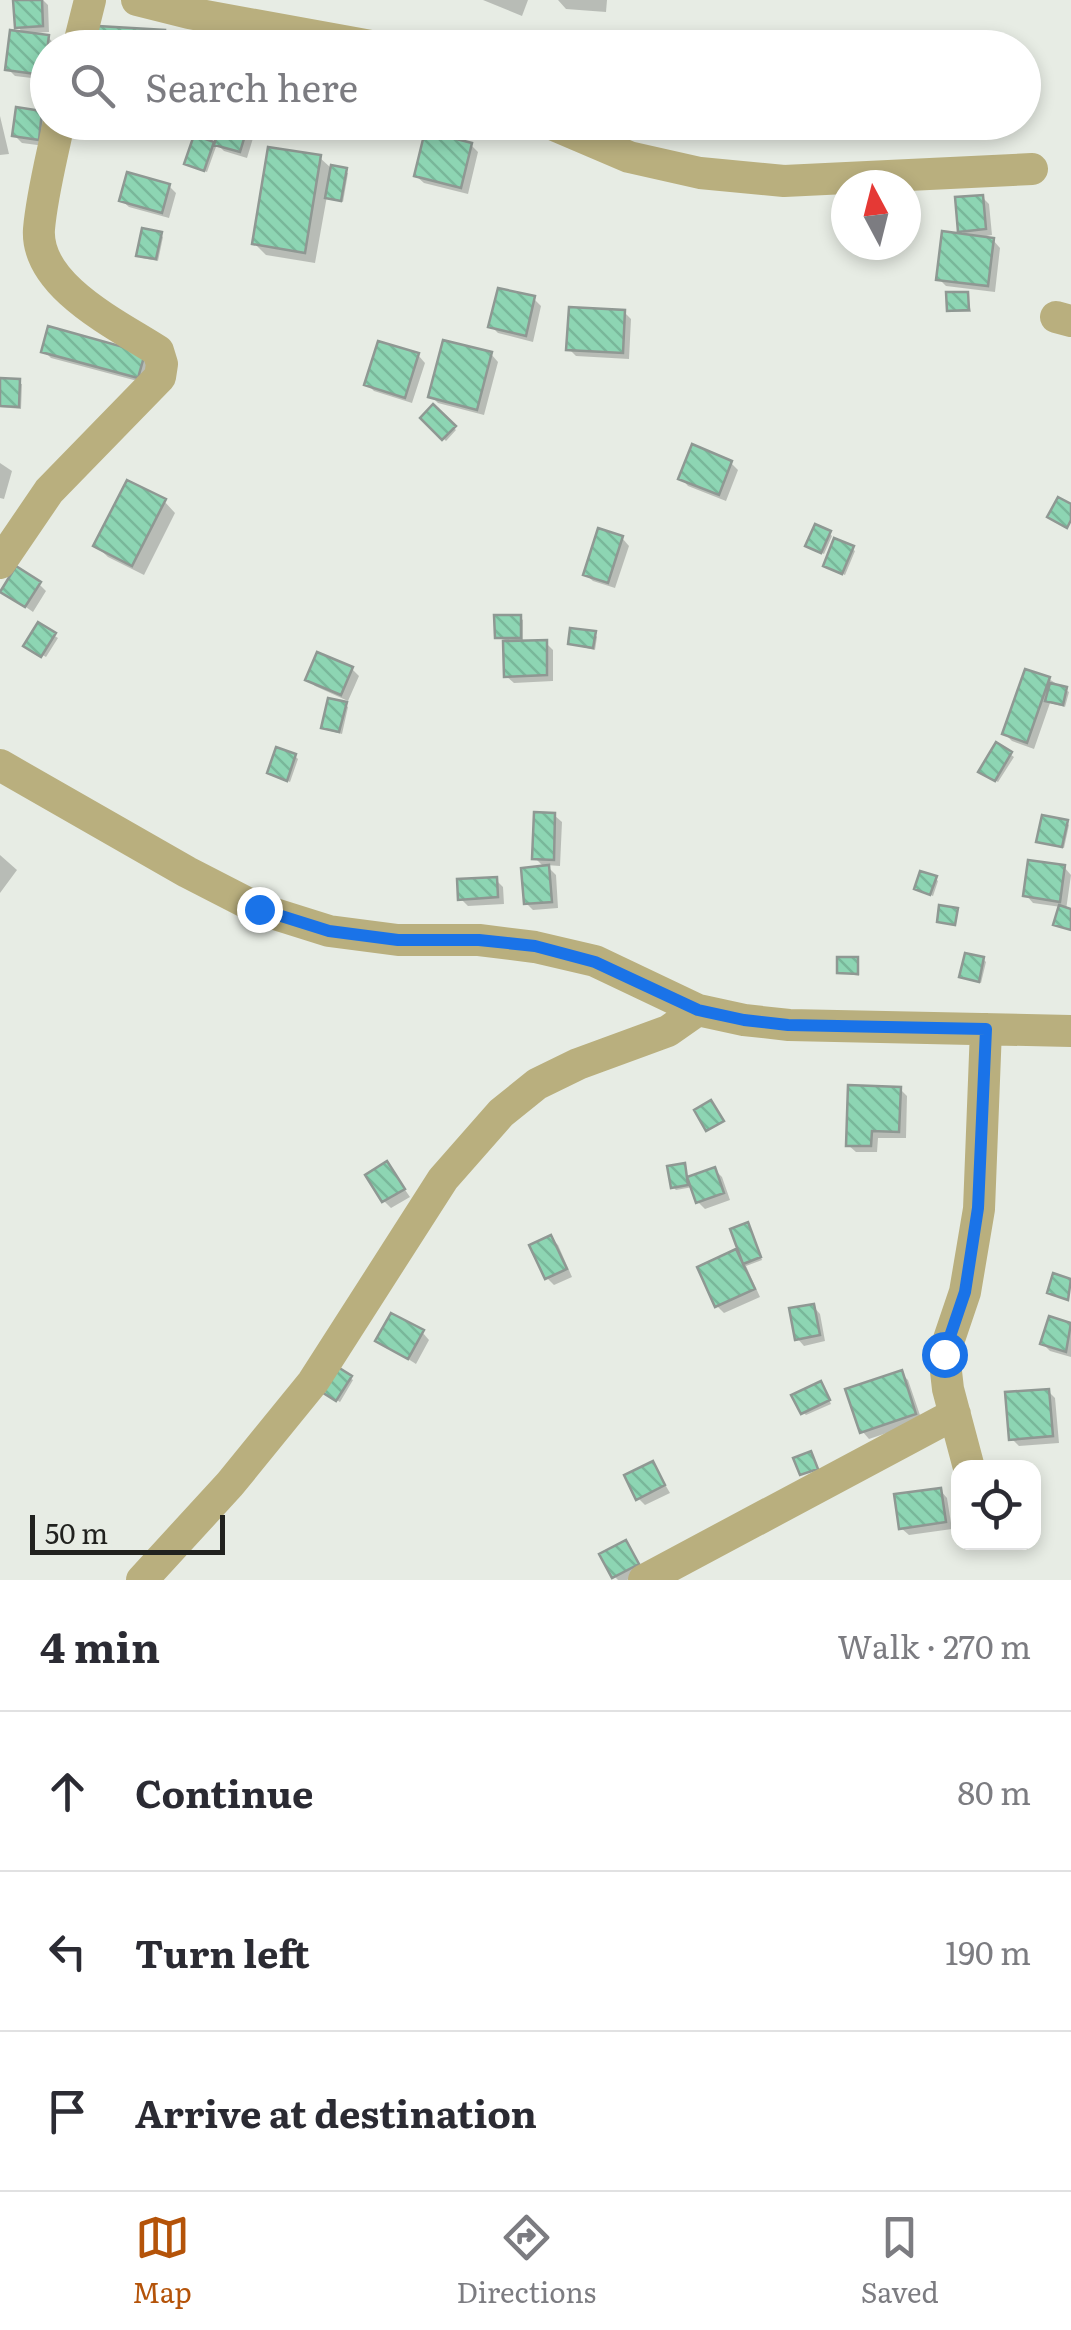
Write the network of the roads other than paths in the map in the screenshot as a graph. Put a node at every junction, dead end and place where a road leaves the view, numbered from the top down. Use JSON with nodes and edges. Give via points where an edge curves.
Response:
{"nodes":[{"id":1,"x":90,"y":0,"type":"edge"},
{"id":2,"x":136,"y":0,"type":"edge"},
{"id":3,"x":82,"y":30,"type":"edge"},
{"id":4,"x":283,"y":30,"type":"edge"},
{"id":5,"x":56,"y":140,"type":"edge"},
{"id":6,"x":589,"y":140,"type":"edge"},
{"id":7,"x":1032,"y":169,"type":"dead end"},
{"id":8,"x":0,"y":563,"type":"edge"},
{"id":9,"x":0,"y":764,"type":"edge"},
{"id":10,"x":698,"y":1010,"type":"junction"},
{"id":11,"x":986,"y":1029,"type":"junction"},
{"id":12,"x":1071,"y":1031,"type":"edge"},
{"id":13,"x":955,"y":1414,"type":"junction"},
{"id":14,"x":967,"y":1460,"type":"edge"},
{"id":15,"x":142,"y":1580,"type":"edge"},
{"id":16,"x":644,"y":1580,"type":"edge"}],
"edges":[{"from":1,"to":3,"type":"street"},
{"from":2,"to":4,"type":"street"},
{"from":5,"to":8,"type":"street","via":[[38,232],[43,251],[62,286],[158,352],[162,364],[160,377],[49,491]]},
{"from":6,"to":7,"type":"street","via":[[700,173],[784,180]]},
{"from":9,"to":10,"type":"street","via":[[259,909],[329,931],[535,946],[595,962]]},
{"from":10,"to":11,"type":"street","via":[[788,1025]]},
{"from":10,"to":15,"type":"street","via":[[668,1032],[537,1084],[501,1113],[443,1179],[314,1382]]},
{"from":11,"to":12,"type":"street"},
{"from":11,"to":13,"type":"street","via":[[978,1208],[965,1292],[944,1354]]},
{"from":13,"to":14,"type":"street"},
{"from":13,"to":16,"type":"street"}]}
